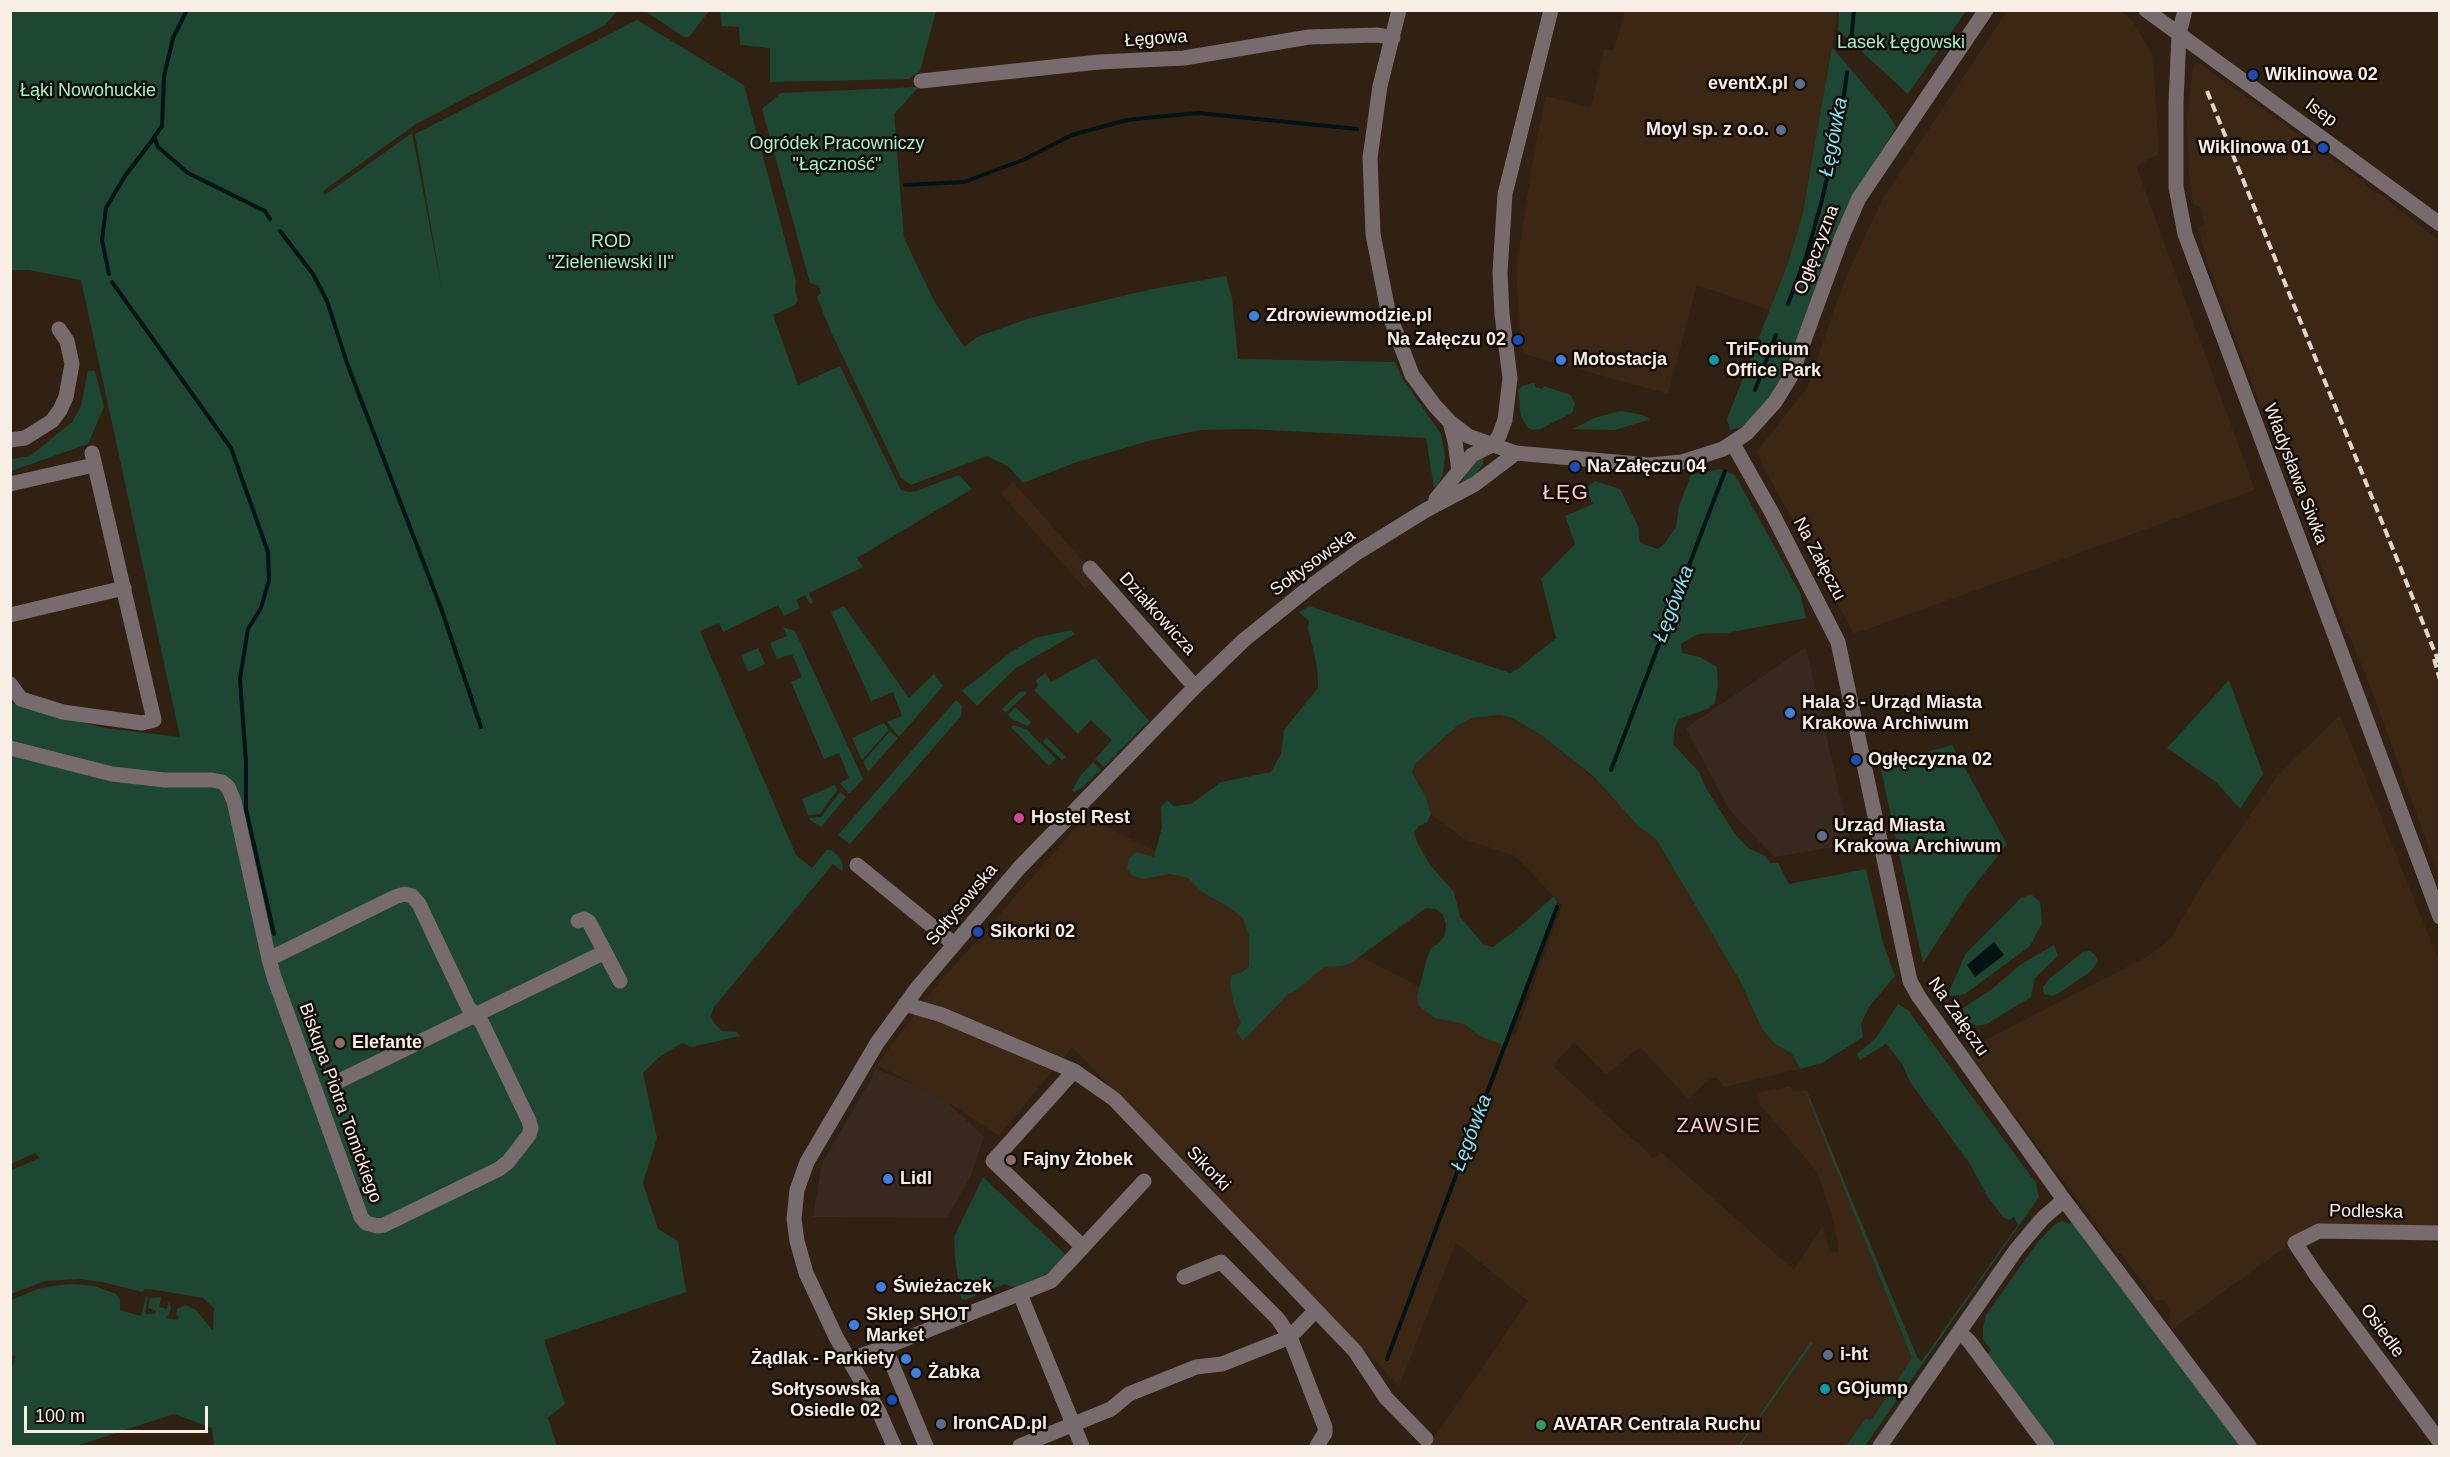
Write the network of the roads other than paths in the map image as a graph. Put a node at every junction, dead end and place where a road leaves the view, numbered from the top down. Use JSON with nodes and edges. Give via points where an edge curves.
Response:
{"nodes":[{"id":1,"x":1399,"y":10,"type":"edge"},
{"id":2,"x":1551,"y":10,"type":"edge"},
{"id":3,"x":1986,"y":10,"type":"edge"},
{"id":4,"x":2146,"y":10,"type":"edge"},
{"id":5,"x":2185,"y":10,"type":"edge"},
{"id":6,"x":2179,"y":34,"type":"junction"},
{"id":7,"x":1393,"y":38,"type":"junction"},
{"id":8,"x":921,"y":81,"type":"dead end"},
{"id":9,"x":2439,"y":224,"type":"edge"},
{"id":10,"x":59,"y":329,"type":"dead end"},
{"id":11,"x":1450,"y":422,"type":"junction"},
{"id":12,"x":10,"y":440,"type":"edge"},
{"id":13,"x":1733,"y":444,"type":"junction"},
{"id":14,"x":1492,"y":445,"type":"junction"},
{"id":15,"x":1516,"y":453,"type":"junction"},
{"id":16,"x":1459,"y":471,"type":"junction"},
{"id":17,"x":10,"y":484,"type":"edge"},
{"id":18,"x":1426,"y":510,"type":"junction"},
{"id":19,"x":1090,"y":568,"type":"dead end"},
{"id":20,"x":124,"y":588,"type":"junction"},
{"id":21,"x":10,"y":615,"type":"edge"},
{"id":22,"x":10,"y":684,"type":"edge"},
{"id":23,"x":1195,"y":687,"type":"junction"},
{"id":24,"x":10,"y":748,"type":"edge"},
{"id":25,"x":857,"y":865,"type":"dead end"},
{"id":26,"x":2439,"y":917,"type":"edge"},
{"id":27,"x":578,"y":921,"type":"dead end"},
{"id":28,"x":954,"y":944,"type":"junction"},
{"id":29,"x":605,"y":952,"type":"junction"},
{"id":30,"x":268,"y":959,"type":"junction"},
{"id":31,"x":620,"y":981,"type":"dead end"},
{"id":32,"x":905,"y":1004,"type":"junction"},
{"id":33,"x":475,"y":1015,"type":"junction"},
{"id":34,"x":1074,"y":1071,"type":"junction"},
{"id":35,"x":335,"y":1083,"type":"dead end"},
{"id":36,"x":1144,"y":1181,"type":"dead end"},
{"id":37,"x":2064,"y":1200,"type":"junction"},
{"id":38,"x":2439,"y":1233,"type":"edge"},
{"id":39,"x":2295,"y":1243,"type":"joint"},
{"id":40,"x":1083,"y":1247,"type":"junction"},
{"id":41,"x":1184,"y":1277,"type":"dead end"},
{"id":42,"x":1020,"y":1294,"type":"junction"},
{"id":43,"x":1316,"y":1310,"type":"junction"},
{"id":44,"x":1959,"y":1332,"type":"junction"},
{"id":45,"x":1290,"y":1337,"type":"junction"},
{"id":46,"x":885,"y":1347,"type":"junction"},
{"id":47,"x":849,"y":1360,"type":"junction"},
{"id":48,"x":1073,"y":1425,"type":"junction"},
{"id":49,"x":1426,"y":1439,"type":"dead end"},
{"id":50,"x":2439,"y":1442,"type":"edge"},
{"id":51,"x":894,"y":1446,"type":"edge"},
{"id":52,"x":926,"y":1446,"type":"edge"},
{"id":53,"x":1020,"y":1446,"type":"edge"},
{"id":54,"x":1082,"y":1446,"type":"edge"},
{"id":55,"x":1317,"y":1446,"type":"edge"},
{"id":56,"x":1880,"y":1446,"type":"edge"},
{"id":57,"x":2046,"y":1446,"type":"edge"},
{"id":58,"x":2249,"y":1446,"type":"edge"}],
"edges":[{"from":1,"to":7,"type":"street"},
{"from":2,"to":14,"type":"street","via":[[1505,194],[1500,273],[1509,400],[1499,436]]},
{"from":3,"to":13,"type":"street","name":"Ogłęczyzna","via":[[1859,198],[1783,390],[1763,417]]},
{"from":4,"to":6,"type":"street"},
{"from":5,"to":6,"type":"street","name":"Władysława Siwka"},
{"from":6,"to":9,"type":"street","name":"Isep"},
{"from":6,"to":26,"type":"street","name":"Władysława Siwka","via":[[2176,187],[2185,234]]},
{"from":7,"to":8,"type":"street","name":"Łęgowa","via":[[1309,37],[1184,58],[1099,62]]},
{"from":7,"to":11,"type":"street","via":[[1380,86],[1371,158],[1373,234],[1388,311],[1405,360]]},
{"from":10,"to":12,"type":"street","via":[[67,341],[72,364],[66,397],[52,421],[26,438]]},
{"from":11,"to":14,"type":"street","via":[[1468,436]]},
{"from":11,"to":16,"type":"street"},
{"from":13,"to":15,"type":"street","via":[[1689,461],[1649,465]]},
{"from":13,"to":37,"type":"street","name":"Na Załęczu","via":[[1838,642],[1910,981]]},
{"from":14,"to":15,"type":"street"},
{"from":14,"to":16,"type":"street","name":"Sołtysowska","via":[[1475,452]]},
{"from":15,"to":18,"type":"street","name":"Sołtysowska","via":[[1487,476]]},
{"from":16,"to":18,"type":"street","name":"Sołtysowska"},
{"from":17,"to":20,"type":"street","via":[[93,459]]},
{"from":18,"to":23,"type":"street","name":"Sołtysowska","via":[[1311,585]]},
{"from":19,"to":23,"type":"street","name":"Działkowicza"},
{"from":20,"to":21,"type":"street"},
{"from":20,"to":22,"type":"street","via":[[154,720],[142,723],[63,712],[21,699]]},
{"from":23,"to":28,"type":"street","name":"Sołtysowska","via":[[1025,861]]},
{"from":24,"to":30,"type":"street","name":"Biskupa Piotra Tomickiego","via":[[112,774],[225,784],[233,798]]},
{"from":25,"to":28,"type":"street"},
{"from":27,"to":29,"type":"street","via":[[589,922]]},
{"from":28,"to":32,"type":"street","name":"Sołtysowska"},
{"from":29,"to":31,"type":"street"},
{"from":29,"to":33,"type":"street","name":"Biskupa Piotra Tomickiego"},
{"from":30,"to":33,"type":"street","name":"Biskupa Piotra Tomickiego","via":[[408,894],[419,904]]},
{"from":30,"to":33,"type":"street","name":"Biskupa Piotra Tomickiego","via":[[362,1220],[371,1225],[384,1225],[499,1169],[529,1135],[529,1121]]},
{"from":32,"to":34,"type":"street","name":"Sikorki","via":[[942,1015]]},
{"from":32,"to":47,"type":"street","name":"Sołtysowska","via":[[814,1148],[795,1199],[795,1231],[802,1262]]},
{"from":33,"to":35,"type":"street","name":"Biskupa Piotra Tomickiego"},
{"from":34,"to":40,"type":"street","via":[[993,1161]]},
{"from":34,"to":43,"type":"street","name":"Sikorki","via":[[1114,1100]]},
{"from":36,"to":40,"type":"street"},
{"from":37,"to":44,"type":"street","via":[[2030,1233]]},
{"from":37,"to":58,"type":"street","name":"Na Załęczu"},
{"from":38,"to":39,"type":"street","name":"Podleska","via":[[2319,1231]]},
{"from":39,"to":50,"type":"street","name":"Osiedle"},
{"from":40,"to":42,"type":"street","via":[[1051,1281]]},
{"from":41,"to":45,"type":"street","via":[[1221,1262],[1278,1319]]},
{"from":42,"to":46,"type":"street"},
{"from":42,"to":48,"type":"street"},
{"from":43,"to":45,"type":"street"},
{"from":43,"to":49,"type":"street","name":"Sikorki","via":[[1355,1351],[1386,1398]]},
{"from":44,"to":56,"type":"street"},
{"from":44,"to":57,"type":"street"},
{"from":45,"to":48,"type":"street","via":[[1222,1364],[1196,1367],[1129,1394],[1111,1409]]},
{"from":45,"to":55,"type":"street","via":[[1325,1427]]},
{"from":46,"to":47,"type":"street"},
{"from":46,"to":52,"type":"street"},
{"from":47,"to":51,"type":"street","name":"Sołtysowska"},
{"from":48,"to":53,"type":"street"},
{"from":48,"to":54,"type":"street"}]}
